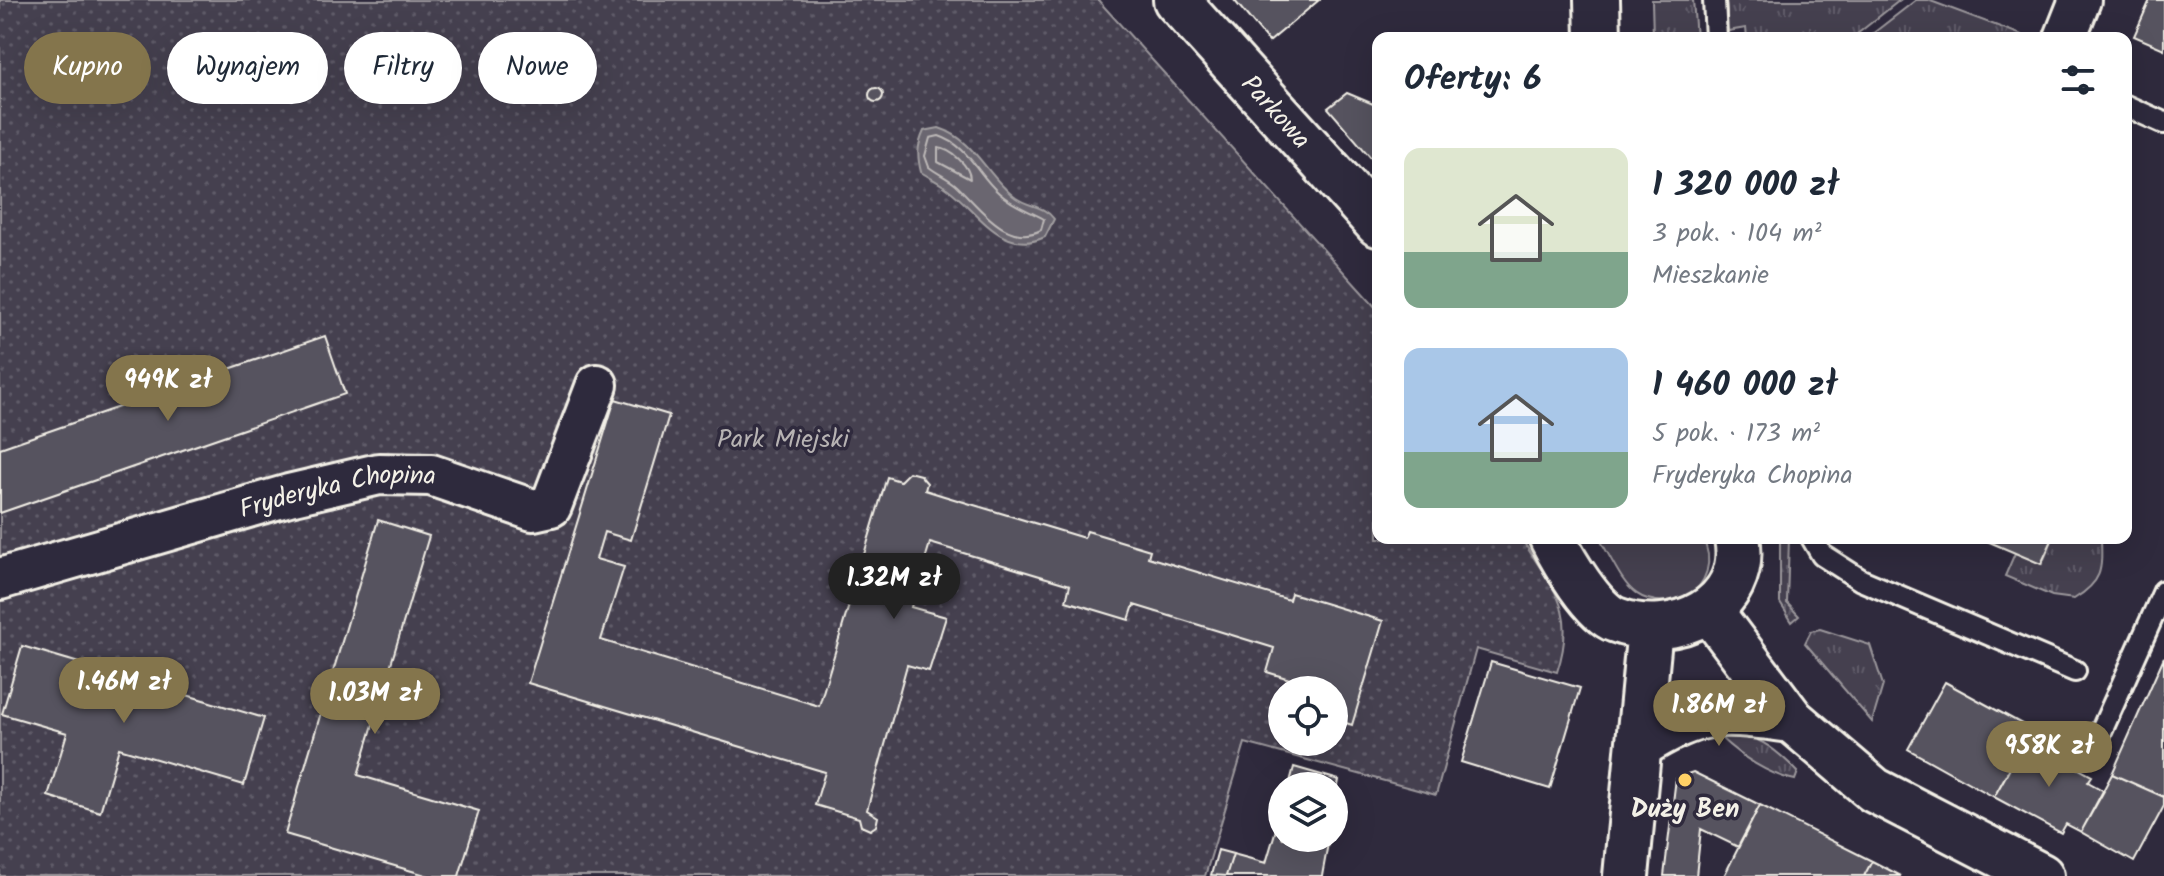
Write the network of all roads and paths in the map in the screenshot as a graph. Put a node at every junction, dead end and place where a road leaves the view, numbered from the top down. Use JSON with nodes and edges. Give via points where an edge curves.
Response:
{"nodes":[{"id":1,"x":1176,"y":0,"type":"edge"},
{"id":2,"x":1597,"y":0,"type":"edge"},
{"id":3,"x":1714,"y":0,"type":"edge"},
{"id":4,"x":2080,"y":0,"type":"edge"},
{"id":5,"x":1598,"y":32,"type":"edge"},
{"id":6,"x":1716,"y":32,"type":"edge"},
{"id":7,"x":2067,"y":32,"type":"edge"},
{"id":8,"x":2132,"y":109,"type":"edge"},
{"id":9,"x":2164,"y":123,"type":"edge"},
{"id":10,"x":1372,"y":217,"type":"edge"},
{"id":11,"x":597,"y":385,"type":"dead end"},
{"id":12,"x":1556,"y":544,"type":"edge"},
{"id":13,"x":1737,"y":544,"type":"edge"},
{"id":14,"x":1816,"y":544,"type":"edge"},
{"id":15,"x":0,"y":579,"type":"edge"},
{"id":16,"x":2164,"y":591,"type":"edge"},
{"id":17,"x":1710,"y":611,"type":"junction"},
{"id":18,"x":1650,"y":628,"type":"junction"},
{"id":19,"x":2075,"y":671,"type":"dead end"},
{"id":20,"x":1792,"y":720,"type":"junction"},
{"id":21,"x":2096,"y":743,"type":"dead end"},
{"id":22,"x":1639,"y":746,"type":"junction"},
{"id":23,"x":1626,"y":876,"type":"edge"},
{"id":24,"x":2041,"y":876,"type":"edge"}],
"edges":[{"from":1,"to":10,"type":"street","name":"Parkowa"},
{"from":2,"to":5,"type":"street"},
{"from":3,"to":6,"type":"lane"},
{"from":4,"to":7,"type":"street"},
{"from":8,"to":9,"type":"lane"},
{"from":11,"to":15,"type":"street","name":"Fryderyka Chopina","via":[[551,506],[533,510],[431,475],[379,474]]},
{"from":12,"to":18,"type":"street","via":[[1591,598],[1613,620]]},
{"from":13,"to":17,"type":"street","via":[[1735,573],[1722,601]]},
{"from":14,"to":19,"type":"lane","via":[[1822,555],[1861,580]]},
{"from":16,"to":21,"type":"lane"},
{"from":17,"to":18,"type":"street","via":[[1684,623]]},
{"from":17,"to":20,"type":"street"},
{"from":18,"to":22,"type":"street"},
{"from":20,"to":22,"type":"street","via":[[1704,714]]},
{"from":20,"to":24,"type":"street","via":[[1874,790]]},
{"from":22,"to":23,"type":"street"}]}
